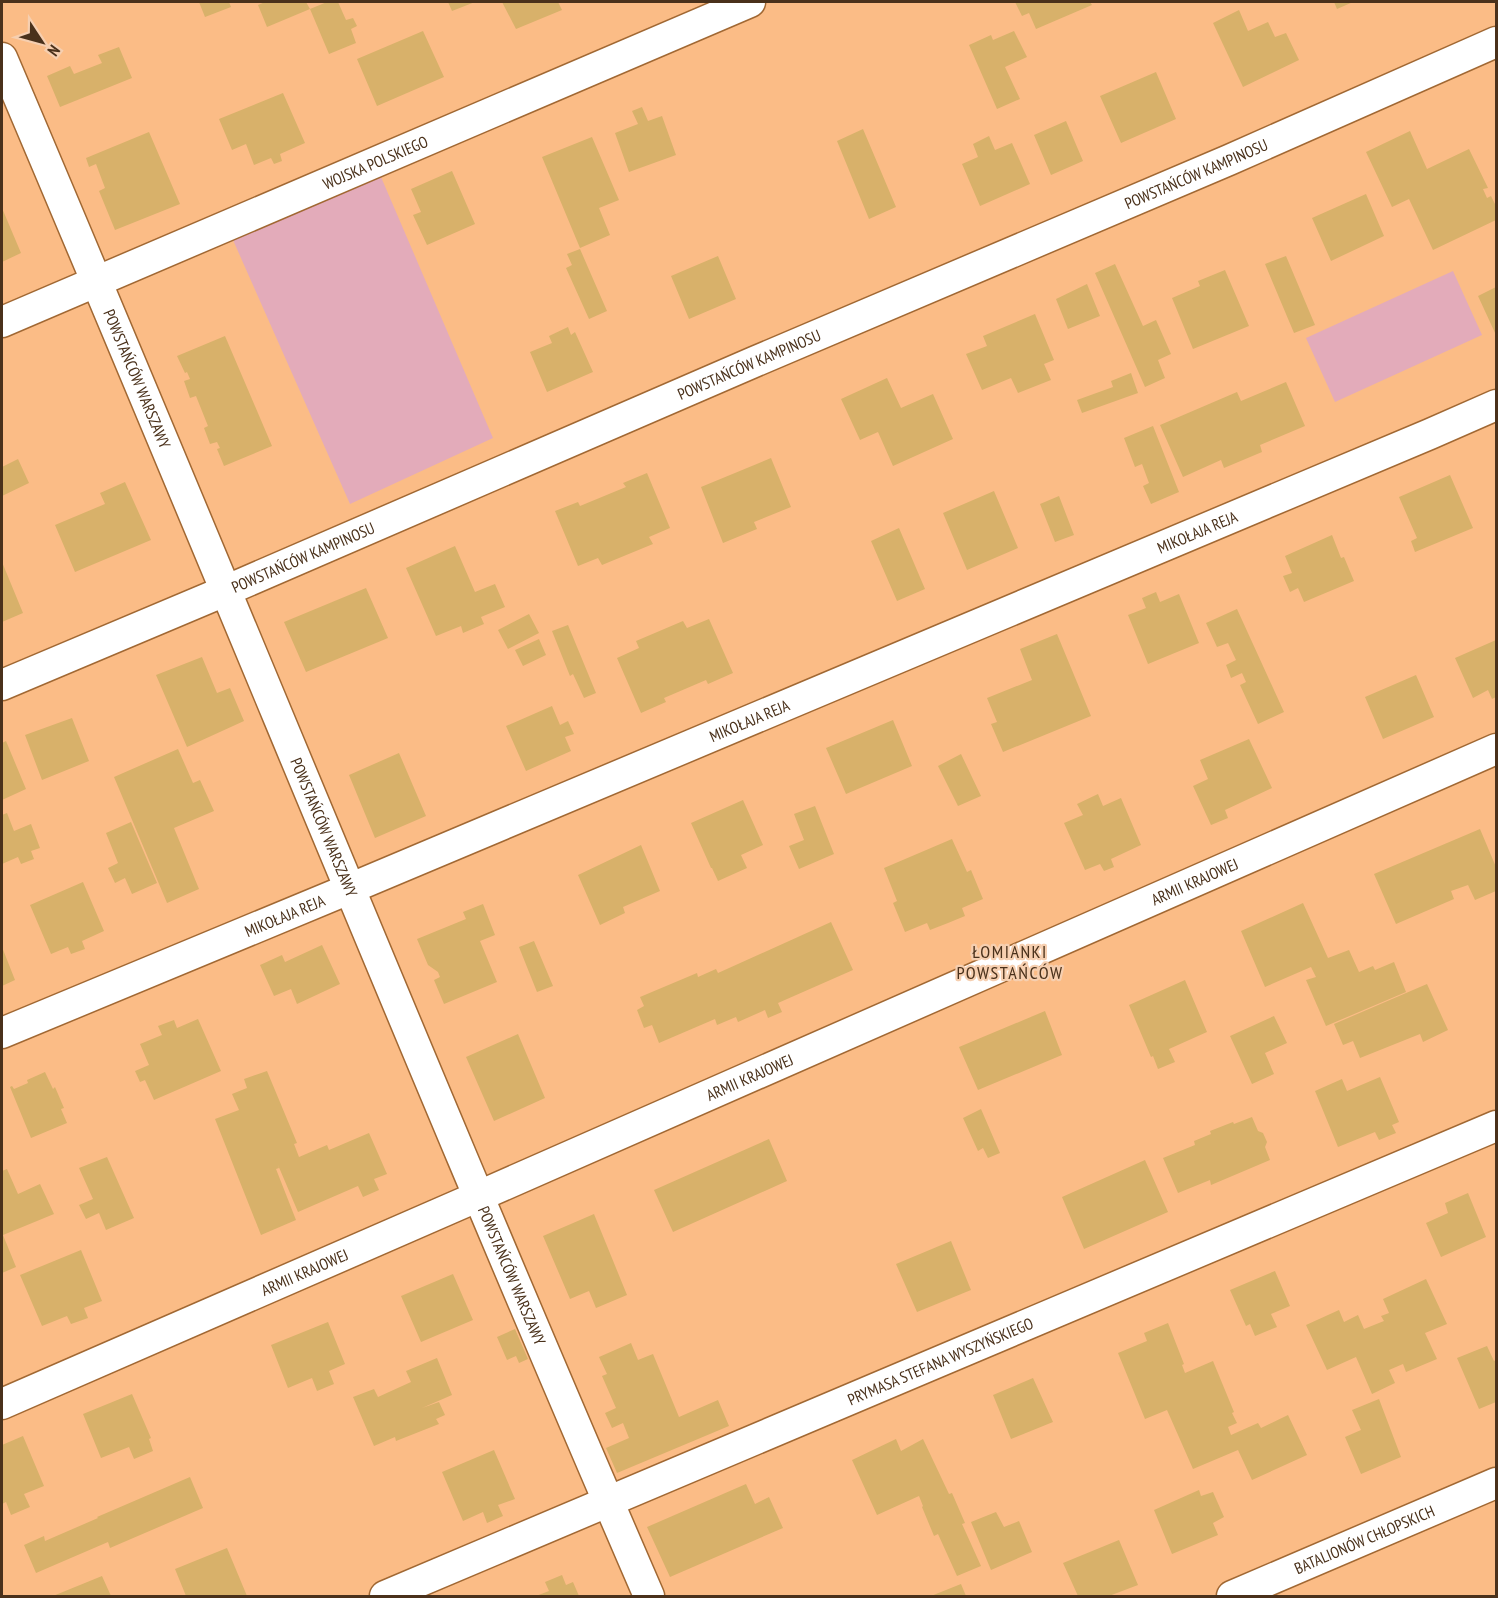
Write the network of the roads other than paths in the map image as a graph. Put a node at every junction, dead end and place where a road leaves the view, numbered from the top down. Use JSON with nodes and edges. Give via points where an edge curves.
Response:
{"nodes":[{"id":1,"x":750,"y":2,"type":"edge"},
{"id":2,"x":1497,"y":42,"type":"edge"},
{"id":3,"x":2,"y":58,"type":"edge"},
{"id":4,"x":96,"y":281,"type":"junction"},
{"id":5,"x":2,"y":322,"type":"edge"},
{"id":6,"x":1497,"y":405,"type":"edge"},
{"id":7,"x":225,"y":591,"type":"junction"},
{"id":8,"x":2,"y":685,"type":"edge"},
{"id":9,"x":1497,"y":749,"type":"edge"},
{"id":10,"x":349,"y":889,"type":"junction"},
{"id":11,"x":2,"y":1033,"type":"edge"},
{"id":12,"x":1497,"y":1126,"type":"edge"},
{"id":13,"x":479,"y":1196,"type":"junction"},
{"id":14,"x":2,"y":1404,"type":"edge"},
{"id":15,"x":1497,"y":1483,"type":"edge"},
{"id":16,"x":609,"y":1503,"type":"junction"},
{"id":17,"x":386,"y":1596,"type":"edge"},
{"id":18,"x":649,"y":1596,"type":"edge"},
{"id":19,"x":1232,"y":1596,"type":"edge"}],
"edges":[{"from":1,"to":4,"type":"street","name":"WOJSKA POLSKIEGO"},
{"from":2,"to":7,"type":"street","name":"POWSTAŃCÓW KAMPINOSU"},
{"from":3,"to":4,"type":"street","name":"POWSTAŃCÓW WARSZAWY"},
{"from":4,"to":5,"type":"street","name":"WOJSKA POLSKIEGO"},
{"from":4,"to":7,"type":"street","name":"POWSTAŃCÓW WARSZAWY"},
{"from":6,"to":10,"type":"street","name":"MIKOŁAJA REJA"},
{"from":7,"to":8,"type":"street","name":"POWSTAŃCÓW KAMPINOSU"},
{"from":7,"to":10,"type":"street","name":"POWSTAŃCÓW WARSZAWY"},
{"from":9,"to":13,"type":"street","name":"ARMII KRAJOWEJ"},
{"from":10,"to":11,"type":"street","name":"MIKOŁAJA REJA"},
{"from":10,"to":13,"type":"street","name":"POWSTAŃCÓW WARSZAWY"},
{"from":12,"to":16,"type":"street","name":"PRYMASA STEFANA WYSZYŃSKIEGO"},
{"from":13,"to":14,"type":"street","name":"ARMII KRAJOWEJ"},
{"from":13,"to":16,"type":"street","name":"POWSTAŃCÓW WARSZAWY"},
{"from":15,"to":19,"type":"street","name":"BATALIONÓW CHŁOPSKICH"},
{"from":16,"to":17,"type":"street","name":"PRYMASA STEFANA WYSZYŃSKIEGO"},
{"from":16,"to":18,"type":"street","name":"POWSTAŃCÓW WARSZAWY"}]}
